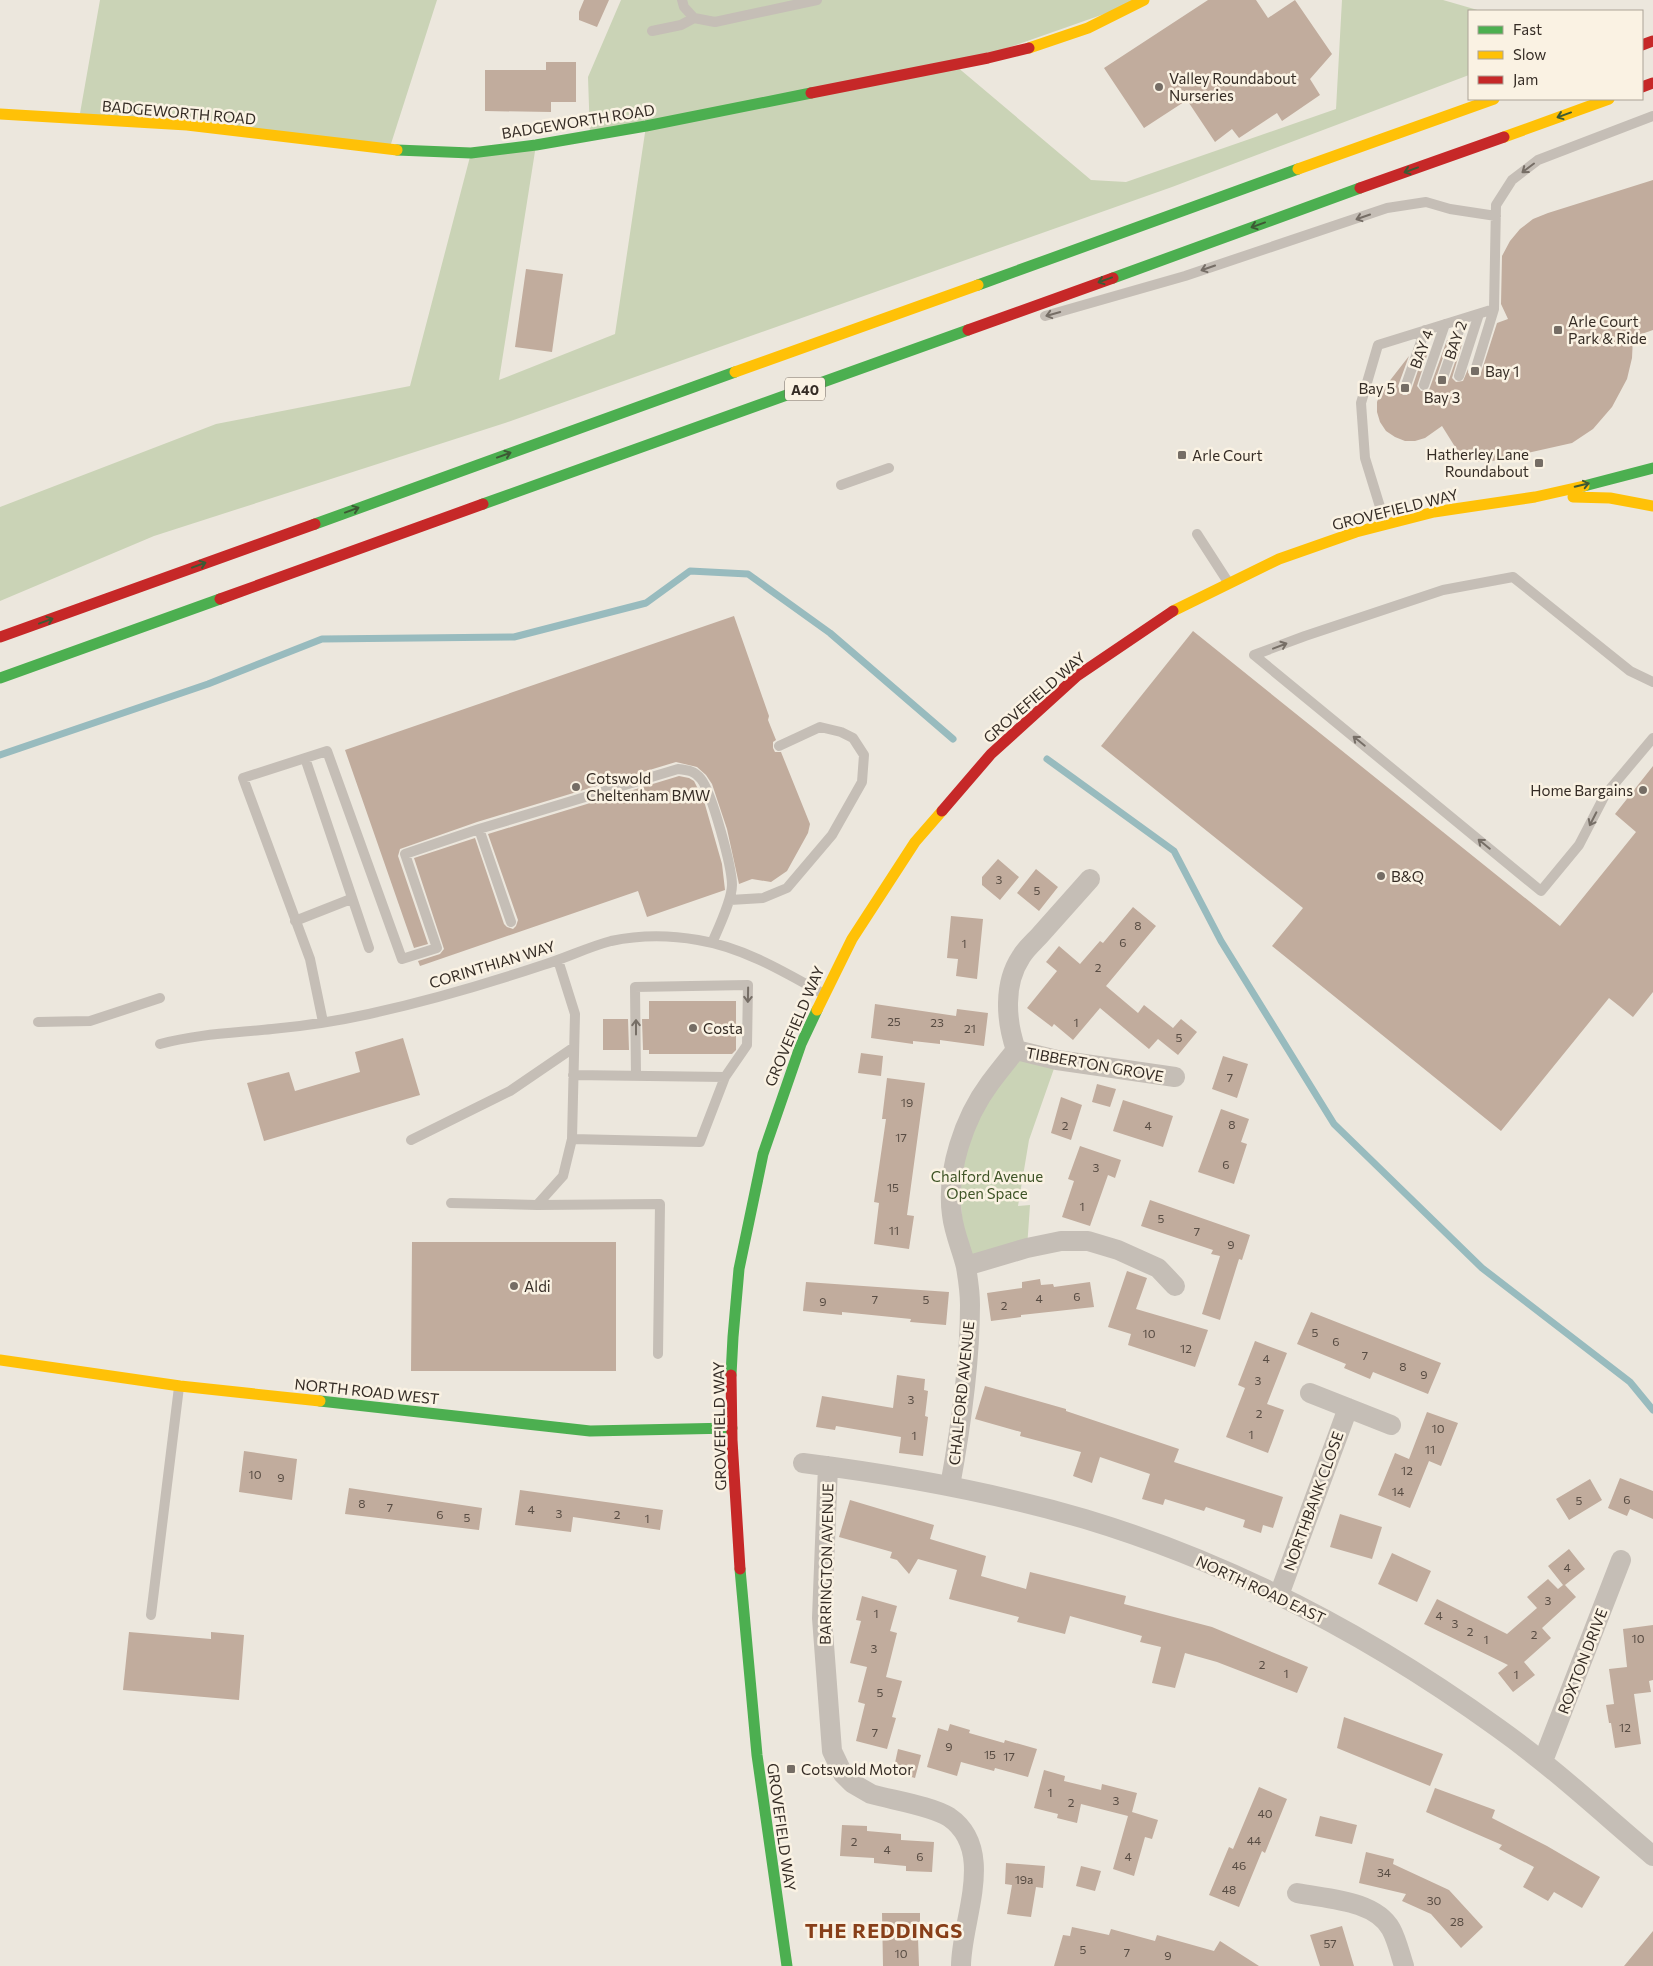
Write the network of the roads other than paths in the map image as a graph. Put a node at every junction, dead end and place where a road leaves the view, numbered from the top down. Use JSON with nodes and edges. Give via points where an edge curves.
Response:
{"nodes":[{"id":1,"x":682,"y":0,"type":"edge"},
{"id":2,"x":817,"y":0,"type":"edge"},
{"id":3,"x":1144,"y":0,"type":"edge"},
{"id":4,"x":694,"y":18,"type":"junction"},
{"id":5,"x":652,"y":31,"type":"dead end"},
{"id":6,"x":1491,"y":100,"type":"edge"},
{"id":7,"x":1607,"y":100,"type":"edge"},
{"id":8,"x":0,"y":114,"type":"edge"},
{"id":9,"x":1653,"y":116,"type":"edge"},
{"id":10,"x":1496,"y":216,"type":"junction"},
{"id":11,"x":1494,"y":309,"type":"junction"},
{"id":12,"x":1479,"y":314,"type":"junction"},
{"id":13,"x":1034,"y":319,"type":"dead end"},
{"id":14,"x":1463,"y":319,"type":"junction"},
{"id":15,"x":1015,"y":324,"type":"dead end"},
{"id":16,"x":1446,"y":324,"type":"junction"},
{"id":17,"x":1426,"y":330,"type":"junction"},
{"id":18,"x":864,"y":367,"type":"junction"},
{"id":19,"x":1475,"y":371,"type":"dead end"},
{"id":20,"x":1458,"y":376,"type":"dead end"},
{"id":21,"x":1442,"y":380,"type":"dead end"},
{"id":22,"x":1424,"y":385,"type":"dead end"},
{"id":23,"x":1405,"y":388,"type":"dead end"},
{"id":24,"x":889,"y":468,"type":"dead end"},
{"id":25,"x":1653,"y":468,"type":"edge"},
{"id":26,"x":840,"y":485,"type":"dead end"},
{"id":27,"x":1534,"y":497,"type":"junction"},
{"id":28,"x":1653,"y":506,"type":"edge"},
{"id":29,"x":1385,"y":524,"type":"junction"},
{"id":30,"x":1197,"y":534,"type":"dead end"},
{"id":31,"x":1228,"y":582,"type":"junction"},
{"id":32,"x":0,"y":637,"type":"edge"},
{"id":33,"x":0,"y":678,"type":"edge"},
{"id":34,"x":1653,"y":682,"type":"edge"},
{"id":35,"x":1653,"y":738,"type":"edge"},
{"id":36,"x":779,"y":746,"type":"dead end"},
{"id":37,"x":305,"y":758,"type":"junction"},
{"id":38,"x":479,"y":829,"type":"junction"},
{"id":39,"x":1090,"y":879,"type":"dead end"},
{"id":40,"x":351,"y":899,"type":"junction"},
{"id":41,"x":730,"y":900,"type":"junction"},
{"id":42,"x":295,"y":921,"type":"junction"},
{"id":43,"x":511,"y":922,"type":"dead end"},
{"id":44,"x":712,"y":943,"type":"junction"},
{"id":45,"x":369,"y":948,"type":"dead end"},
{"id":46,"x":558,"y":960,"type":"junction"},
{"id":47,"x":822,"y":993,"type":"junction"},
{"id":48,"x":160,"y":998,"type":"dead end"},
{"id":49,"x":38,"y":1022,"type":"dead end"},
{"id":50,"x":323,"y":1022,"type":"junction"},
{"id":51,"x":160,"y":1044,"type":"dead end"},
{"id":52,"x":573,"y":1048,"type":"junction"},
{"id":53,"x":1016,"y":1050,"type":"junction"},
{"id":54,"x":573,"y":1075,"type":"junction"},
{"id":55,"x":636,"y":1076,"type":"junction"},
{"id":56,"x":725,"y":1078,"type":"junction"},
{"id":57,"x":1175,"y":1078,"type":"dead end"},
{"id":58,"x":572,"y":1139,"type":"junction"},
{"id":59,"x":411,"y":1140,"type":"dead end"},
{"id":60,"x":451,"y":1204,"type":"dead end"},
{"id":61,"x":537,"y":1205,"type":"junction"},
{"id":62,"x":966,"y":1266,"type":"junction"},
{"id":63,"x":1175,"y":1286,"type":"dead end"},
{"id":64,"x":658,"y":1354,"type":"dead end"},
{"id":65,"x":0,"y":1360,"type":"edge"},
{"id":66,"x":180,"y":1386,"type":"junction"},
{"id":67,"x":1310,"y":1393,"type":"dead end"},
{"id":68,"x":1348,"y":1408,"type":"junction"},
{"id":69,"x":1391,"y":1425,"type":"dead end"},
{"id":70,"x":732,"y":1428,"type":"junction"},
{"id":71,"x":803,"y":1463,"type":"dead end"},
{"id":72,"x":828,"y":1466,"type":"junction"},
{"id":73,"x":950,"y":1486,"type":"junction"},
{"id":74,"x":1620,"y":1560,"type":"dead end"},
{"id":75,"x":1279,"y":1595,"type":"junction"},
{"id":76,"x":151,"y":1615,"type":"dead end"},
{"id":77,"x":1543,"y":1762,"type":"junction"},
{"id":78,"x":1653,"y":1856,"type":"edge"},
{"id":79,"x":1297,"y":1893,"type":"dead end"},
{"id":80,"x":787,"y":1966,"type":"edge"},
{"id":81,"x":961,"y":1966,"type":"edge"},
{"id":82,"x":1404,"y":1966,"type":"edge"}],
"edges":[{"from":1,"to":4,"type":"lane"},
{"from":2,"to":4,"type":"lane","via":[[715,22]]},
{"from":3,"to":8,"type":"main road","name":"BADGEWORTH ROAD","via":[[1122,13],[1037,47],[646,126],[471,153],[390,150],[186,124]]},
{"from":4,"to":5,"type":"lane","via":[[681,25]]},
{"from":32,"to":6,"type":"main road","number":"A40","one_way":true},
{"from":7,"to":18,"type":"main road","number":"A40","one_way":true},
{"from":9,"to":10,"type":"lane","one_way":true,"via":[[1538,160],[1512,180],[1496,205]]},
{"from":10,"to":11,"type":"lane"},
{"from":10,"to":13,"type":"lane","one_way":true,"via":[[1426,202],[1387,208],[1184,276]]},
{"from":11,"to":12,"type":"lane"},
{"from":11,"to":19,"type":"lane"},
{"from":12,"to":14,"type":"lane"},
{"from":12,"to":20,"type":"lane","name":"BAY 2"},
{"from":14,"to":16,"type":"lane"},
{"from":14,"to":21,"type":"lane"},
{"from":15,"to":18,"type":"lane"},
{"from":16,"to":17,"type":"lane"},
{"from":16,"to":22,"type":"lane","name":"BAY 4"},
{"from":17,"to":23,"type":"lane"},
{"from":17,"to":29,"type":"lane","via":[[1378,344],[1361,403],[1365,458]]},
{"from":18,"to":33,"type":"main road","number":"A40"},
{"from":24,"to":26,"type":"lane"},
{"from":27,"to":25,"type":"main road","name":"GROVEFIELD WAY","one_way":true},
{"from":27,"to":28,"type":"main road","name":"GROVEFIELD WAY","via":[[1610,498]]},
{"from":27,"to":29,"type":"main road","name":"GROVEFIELD WAY","via":[[1481,504]]},
{"from":29,"to":31,"type":"main road","name":"GROVEFIELD WAY","via":[[1276,560]]},
{"from":30,"to":31,"type":"lane"},
{"from":31,"to":47,"type":"main road","name":"GROVEFIELD WAY","via":[[1129,639],[1038,708],[997,747],[921,832],[888,878]]},
{"from":35,"to":34,"type":"lane","one_way":true,"via":[[1605,795],[1579,845],[1541,891],[1254,655],[1443,590],[1513,577],[1630,671]]},
{"from":36,"to":41,"type":"lane","via":[[820,727],[840,732],[853,738],[864,756],[862,782],[832,835],[787,888],[763,898]]},
{"from":37,"to":38,"type":"lane","via":[[327,752],[402,959],[437,948],[405,854]]},
{"from":37,"to":40,"type":"lane"},
{"from":37,"to":42,"type":"lane","via":[[243,778]]},
{"from":38,"to":41,"type":"lane","via":[[678,769],[692,770],[702,779],[707,791],[729,862]]},
{"from":38,"to":43,"type":"lane"},
{"from":39,"to":53,"type":"street","via":[[1020,957],[1008,995],[1010,1033]]},
{"from":40,"to":42,"type":"lane"},
{"from":40,"to":45,"type":"lane"},
{"from":41,"to":44,"type":"lane"},
{"from":42,"to":50,"type":"lane","via":[[310,959]]},
{"from":44,"to":46,"type":"lane","name":"CORINTHIAN WAY","via":[[640,937],[612,941]]},
{"from":44,"to":47,"type":"lane","name":"CORINTHIAN WAY","via":[[750,956]]},
{"from":46,"to":50,"type":"lane","name":"CORINTHIAN WAY","via":[[411,1004]]},
{"from":46,"to":52,"type":"lane","via":[[575,1014]]},
{"from":47,"to":70,"type":"main road","name":"GROVEFIELD WAY","via":[[783,1087],[750,1203],[738,1272]]},
{"from":48,"to":49,"type":"lane","via":[[90,1021]]},
{"from":50,"to":51,"type":"lane","name":"CORINTHIAN WAY","via":[[189,1036]]},
{"from":52,"to":54,"type":"lane"},
{"from":52,"to":59,"type":"lane","via":[[510,1091]]},
{"from":53,"to":57,"type":"street","name":"TIBBERTON GROVE","via":[[1057,1060]]},
{"from":53,"to":62,"type":"street","name":"CHALFORD AVENUE","via":[[973,1111],[957,1156],[952,1183],[952,1215]]},
{"from":54,"to":55,"type":"lane"},
{"from":54,"to":58,"type":"lane"},
{"from":55,"to":56,"type":"lane"},
{"from":55,"to":56,"type":"lane","one_way":true,"via":[[635,987],[748,985],[747,1045]]},
{"from":56,"to":58,"type":"lane","via":[[700,1142]]},
{"from":58,"to":61,"type":"lane","via":[[563,1176]]},
{"from":60,"to":61,"type":"lane"},
{"from":61,"to":64,"type":"lane","via":[[660,1204]]},
{"from":62,"to":63,"type":"street","via":[[1061,1240],[1088,1241],[1158,1268]]},
{"from":62,"to":73,"type":"street","name":"CHALFORD AVENUE","via":[[970,1303],[968,1346],[959,1436]]},
{"from":65,"to":66,"type":"main road","name":"NORTH ROAD WEST"},
{"from":66,"to":70,"type":"main road","name":"NORTH ROAD WEST","via":[[590,1431]]},
{"from":66,"to":76,"type":"lane"},
{"from":67,"to":68,"type":"street"},
{"from":68,"to":69,"type":"street"},
{"from":68,"to":75,"type":"street","name":"NORTHBANK CLOSE"},
{"from":70,"to":80,"type":"main road","name":"GROVEFIELD WAY","via":[[748,1673]]},
{"from":71,"to":72,"type":"street","name":"NORTH ROAD EAST"},
{"from":72,"to":73,"type":"street","name":"NORTH ROAD EAST"},
{"from":72,"to":81,"type":"street","name":"BARRINGTON AVENUE","via":[[822,1618],[832,1751],[843,1774],[861,1790],[942,1814],[959,1826],[967,1837],[974,1871]]},
{"from":73,"to":75,"type":"street","name":"NORTH ROAD EAST","via":[[1018,1501],[1132,1535]]},
{"from":74,"to":77,"type":"street","name":"ROXTON DRIVE"},
{"from":75,"to":77,"type":"street","name":"NORTH ROAD EAST","via":[[1414,1670]]},
{"from":77,"to":78,"type":"street","name":"NORTH ROAD EAST"},
{"from":79,"to":82,"type":"street","via":[[1362,1906],[1377,1913],[1392,1930]]}]}
